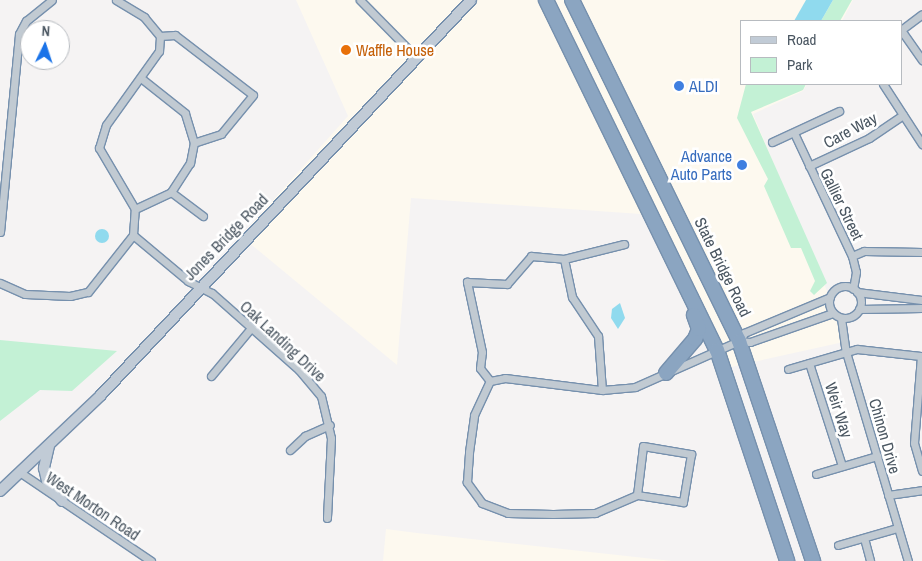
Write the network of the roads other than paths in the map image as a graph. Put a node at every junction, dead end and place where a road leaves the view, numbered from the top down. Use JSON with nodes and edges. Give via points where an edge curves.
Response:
{"nodes":[{"id":1,"x":52,"y":0,"type":"edge"},
{"id":2,"x":116,"y":0,"type":"edge"},
{"id":3,"x":360,"y":0,"type":"edge"},
{"id":4,"x":471,"y":0,"type":"edge"},
{"id":5,"x":546,"y":0,"type":"edge"},
{"id":6,"x":572,"y":0,"type":"edge"},
{"id":7,"x":922,"y":14,"type":"edge"},
{"id":8,"x":902,"y":29,"type":"edge"},
{"id":9,"x":902,"y":31,"type":"edge"},
{"id":10,"x":160,"y":36,"type":"junction"},
{"id":11,"x":418,"y":58,"type":"junction"},
{"id":12,"x":922,"y":60,"type":"edge"},
{"id":13,"x":141,"y":78,"type":"junction"},
{"id":14,"x":883,"y":85,"type":"edge"},
{"id":15,"x":838,"y":111,"type":"dead end"},
{"id":16,"x":903,"y":115,"type":"junction"},
{"id":17,"x":794,"y":133,"type":"junction"},
{"id":18,"x":772,"y":142,"type":"dead end"},
{"id":19,"x":194,"y":143,"type":"junction"},
{"id":20,"x":922,"y":144,"type":"edge"},
{"id":21,"x":809,"y":166,"type":"junction"},
{"id":22,"x":171,"y":192,"type":"junction"},
{"id":23,"x":135,"y":209,"type":"junction"},
{"id":24,"x":203,"y":216,"type":"dead end"},
{"id":25,"x":0,"y":232,"type":"edge"},
{"id":26,"x":133,"y":235,"type":"junction"},
{"id":27,"x":624,"y":244,"type":"dead end"},
{"id":28,"x":922,"y":252,"type":"edge"},
{"id":29,"x":671,"y":254,"type":"junction"},
{"id":30,"x":852,"y":256,"type":"junction"},
{"id":31,"x":564,"y":259,"type":"junction"},
{"id":32,"x":0,"y":283,"type":"edge"},
{"id":33,"x":199,"y":287,"type":"junction"},
{"id":34,"x":855,"y":290,"type":"junction"},
{"id":35,"x":830,"y":297,"type":"junction"},
{"id":36,"x":922,"y":300,"type":"edge"},
{"id":37,"x":922,"y":308,"type":"edge"},
{"id":38,"x":860,"y":309,"type":"junction"},
{"id":39,"x":833,"y":313,"type":"junction"},
{"id":40,"x":841,"y":318,"type":"junction"},
{"id":41,"x":251,"y":328,"type":"junction"},
{"id":42,"x":739,"y":341,"type":"junction"},
{"id":43,"x":717,"y":350,"type":"junction"},
{"id":44,"x":846,"y":352,"type":"junction"},
{"id":45,"x":809,"y":363,"type":"junction"},
{"id":46,"x":788,"y":369,"type":"dead end"},
{"id":47,"x":666,"y":373,"type":"junction"},
{"id":48,"x":211,"y":376,"type":"dead end"},
{"id":49,"x":490,"y":382,"type":"junction"},
{"id":50,"x":602,"y":390,"type":"junction"},
{"id":51,"x":330,"y":425,"type":"junction"},
{"id":52,"x":49,"y":445,"type":"junction"},
{"id":53,"x":290,"y":450,"type":"dead end"},
{"id":54,"x":876,"y":456,"type":"junction"},
{"id":55,"x":842,"y":466,"type":"junction"},
{"id":56,"x":922,"y":471,"type":"edge"},
{"id":57,"x":21,"y":473,"type":"junction"},
{"id":58,"x":816,"y":474,"type":"dead end"},
{"id":59,"x":922,"y":490,"type":"edge"},
{"id":60,"x":0,"y":491,"type":"edge"},
{"id":61,"x":637,"y":495,"type":"junction"},
{"id":62,"x":888,"y":495,"type":"junction"},
{"id":63,"x":62,"y":501,"type":"junction"},
{"id":64,"x":327,"y":518,"type":"dead end"},
{"id":65,"x":897,"y":528,"type":"junction"},
{"id":66,"x":864,"y":538,"type":"junction"},
{"id":67,"x":838,"y":545,"type":"dead end"},
{"id":68,"x":151,"y":561,"type":"edge"},
{"id":69,"x":787,"y":561,"type":"edge"},
{"id":70,"x":813,"y":561,"type":"edge"},
{"id":71,"x":870,"y":561,"type":"edge"},
{"id":72,"x":908,"y":561,"type":"edge"}],
"edges":[{"from":1,"to":25,"type":"street","via":[[26,21],[20,34]]},
{"from":2,"to":10,"type":"street","via":[[144,16]]},
{"from":3,"to":11,"type":"street"},
{"from":4,"to":11,"type":"main road","name":"Jones Bridge Road"},
{"from":5,"to":29,"type":"highway"},
{"from":6,"to":42,"type":"highway","name":"State Bridge Road"},
{"from":7,"to":8,"type":"street"},
{"from":9,"to":12,"type":"street"},
{"from":10,"to":13,"type":"street","via":[[159,51]]},
{"from":10,"to":19,"type":"street","via":[[175,34],[253,95],[221,134]]},
{"from":11,"to":33,"type":"main road","name":"Jones Bridge Road"},
{"from":13,"to":19,"type":"street","via":[[185,113]]},
{"from":13,"to":23,"type":"street","via":[[106,125],[99,148]]},
{"from":14,"to":16,"type":"street"},
{"from":15,"to":17,"type":"street"},
{"from":16,"to":20,"type":"street"},
{"from":16,"to":21,"type":"street","name":"Care Way","via":[[869,138]]},
{"from":17,"to":18,"type":"street"},
{"from":17,"to":21,"type":"street","name":"Gallier Street"},
{"from":19,"to":22,"type":"street","via":[[190,163]]},
{"from":21,"to":30,"type":"street","name":"Gallier Street"},
{"from":22,"to":23,"type":"street"},
{"from":22,"to":24,"type":"street"},
{"from":23,"to":26,"type":"street"},
{"from":26,"to":32,"type":"street","via":[[88,292],[70,296],[25,294]]},
{"from":26,"to":33,"type":"street","name":"Oak Landing Drive"},
{"from":27,"to":31,"type":"street"},
{"from":28,"to":30,"type":"street","via":[[864,251]]},
{"from":29,"to":43,"type":"highway"},
{"from":29,"to":47,"type":"highway","via":[[673,271],[699,329]]},
{"from":30,"to":34,"type":"street","name":"Gallier Street","via":[[856,272]]},
{"from":31,"to":49,"type":"street","via":[[532,256],[508,284],[467,282],[482,352],[480,368]]},
{"from":31,"to":50,"type":"street","via":[[572,296],[598,336]]},
{"from":33,"to":41,"type":"street","name":"Oak Landing Drive"},
{"from":33,"to":52,"type":"main road","name":"Jones Bridge Road"},
{"from":34,"to":35,"type":"street","via":[[838,288]]},
{"from":34,"to":36,"type":"street"},
{"from":34,"to":38,"type":"street","name":"Gallier Street"},
{"from":35,"to":39,"type":"street"},
{"from":35,"to":42,"type":"street","via":[[744,333]]},
{"from":37,"to":38,"type":"street"},
{"from":38,"to":40,"type":"street","via":[[850,317]]},
{"from":39,"to":40,"type":"street"},
{"from":39,"to":42,"type":"street","via":[[750,342]]},
{"from":40,"to":44,"type":"street","name":"Chinon Drive"},
{"from":41,"to":48,"type":"street"},
{"from":41,"to":51,"type":"street","name":"Oak Landing Drive","via":[[315,388]]},
{"from":42,"to":43,"type":"street"},
{"from":42,"to":70,"type":"highway","name":"State Bridge Road"},
{"from":43,"to":47,"type":"street"},
{"from":43,"to":69,"type":"highway"},
{"from":44,"to":45,"type":"street"},
{"from":44,"to":54,"type":"street","name":"Chinon Drive"},
{"from":44,"to":56,"type":"street","via":[[921,356],[914,443]]},
{"from":45,"to":46,"type":"street"},
{"from":45,"to":55,"type":"street","name":"Weir Way"},
{"from":47,"to":50,"type":"street","via":[[635,387]]},
{"from":49,"to":50,"type":"street","via":[[506,378]]},
{"from":49,"to":61,"type":"street","via":[[474,415],[467,482],[482,503],[508,513],[595,513]]},
{"from":51,"to":53,"type":"street","via":[[305,436]]},
{"from":51,"to":64,"type":"street","name":"Oak Landing Drive"},
{"from":52,"to":57,"type":"main road","name":"Jones Bridge Road"},
{"from":52,"to":63,"type":"main road","via":[[44,468],[47,481]]},
{"from":54,"to":55,"type":"street"},
{"from":54,"to":62,"type":"street","name":"Chinon Drive"},
{"from":55,"to":58,"type":"street"},
{"from":57,"to":60,"type":"main road","name":"Jones Bridge Road"},
{"from":57,"to":63,"type":"street","name":"West Morton Road"},
{"from":59,"to":62,"type":"street"},
{"from":61,"to":61,"type":"street","via":[[683,502],[691,454],[643,446]]},
{"from":62,"to":65,"type":"street","name":"Chinon Drive"},
{"from":63,"to":68,"type":"street","name":"West Morton Road"},
{"from":65,"to":66,"type":"street"},
{"from":65,"to":72,"type":"street","name":"Chinon Drive"},
{"from":66,"to":67,"type":"street"},
{"from":66,"to":71,"type":"street"}]}
